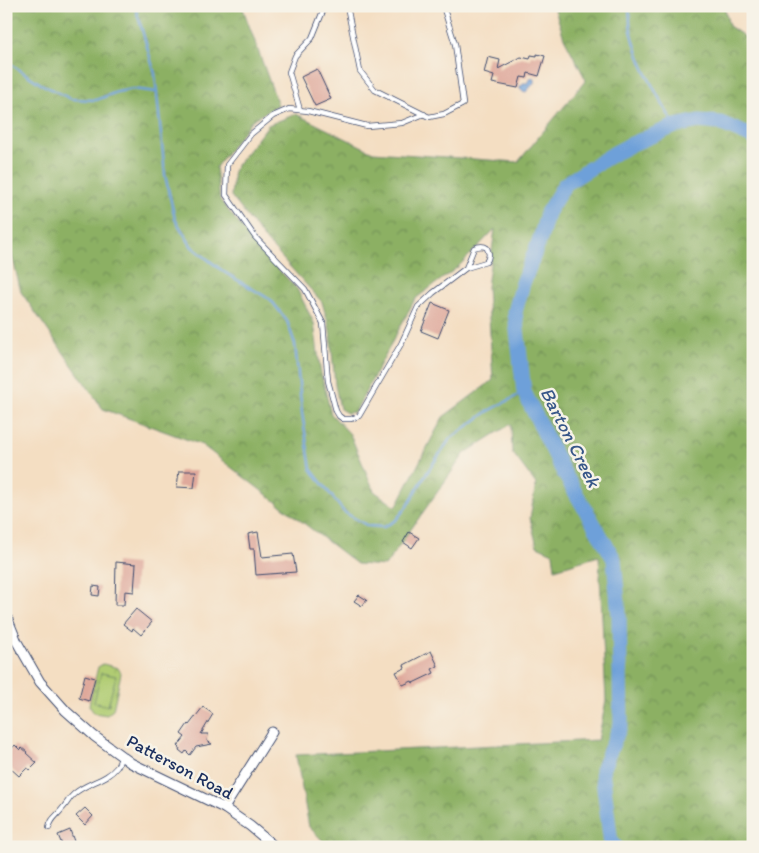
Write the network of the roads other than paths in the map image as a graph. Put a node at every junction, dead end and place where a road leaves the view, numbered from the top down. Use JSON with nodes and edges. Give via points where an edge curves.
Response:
{"nodes":[{"id":1,"x":325,"y":6,"type":"edge"},
{"id":2,"x":347,"y":6,"type":"edge"},
{"id":3,"x":443,"y":6,"type":"edge"},
{"id":4,"x":300,"y":110,"type":"junction"},
{"id":5,"x":424,"y":114,"type":"junction"},
{"id":6,"x":466,"y":268,"type":"junction"},
{"id":7,"x":6,"y":615,"type":"edge"},
{"id":8,"x":272,"y":732,"type":"dead end"},
{"id":9,"x":122,"y":756,"type":"junction"},
{"id":10,"x":224,"y":808,"type":"junction"},
{"id":11,"x":50,"y":828,"type":"dead end"},
{"id":12,"x":275,"y":847,"type":"edge"}],
"edges":[{"from":1,"to":4,"type":"lane","via":[[312,38],[295,56],[289,72]]},
{"from":2,"to":5,"type":"lane","via":[[360,71],[375,90]]},
{"from":3,"to":5,"type":"lane","via":[[455,44],[463,104],[444,114],[429,117]]},
{"from":4,"to":5,"type":"lane","via":[[367,126],[402,123]]},
{"from":4,"to":6,"type":"lane","via":[[273,116],[251,134],[227,165],[226,195],[255,236],[305,289],[323,323],[328,381],[339,416],[343,419],[359,416],[418,308]]},
{"from":6,"to":6,"type":"lane","via":[[486,262],[487,248],[474,248]]},
{"from":7,"to":9,"type":"street","name":"Patterson Road","via":[[40,682],[66,711]]},
{"from":8,"to":10,"type":"street"},
{"from":9,"to":10,"type":"street","name":"Patterson Road"},
{"from":9,"to":11,"type":"lane","via":[[116,768],[105,777],[74,793],[51,821]]},
{"from":10,"to":12,"type":"street","name":"Patterson Road"}]}
